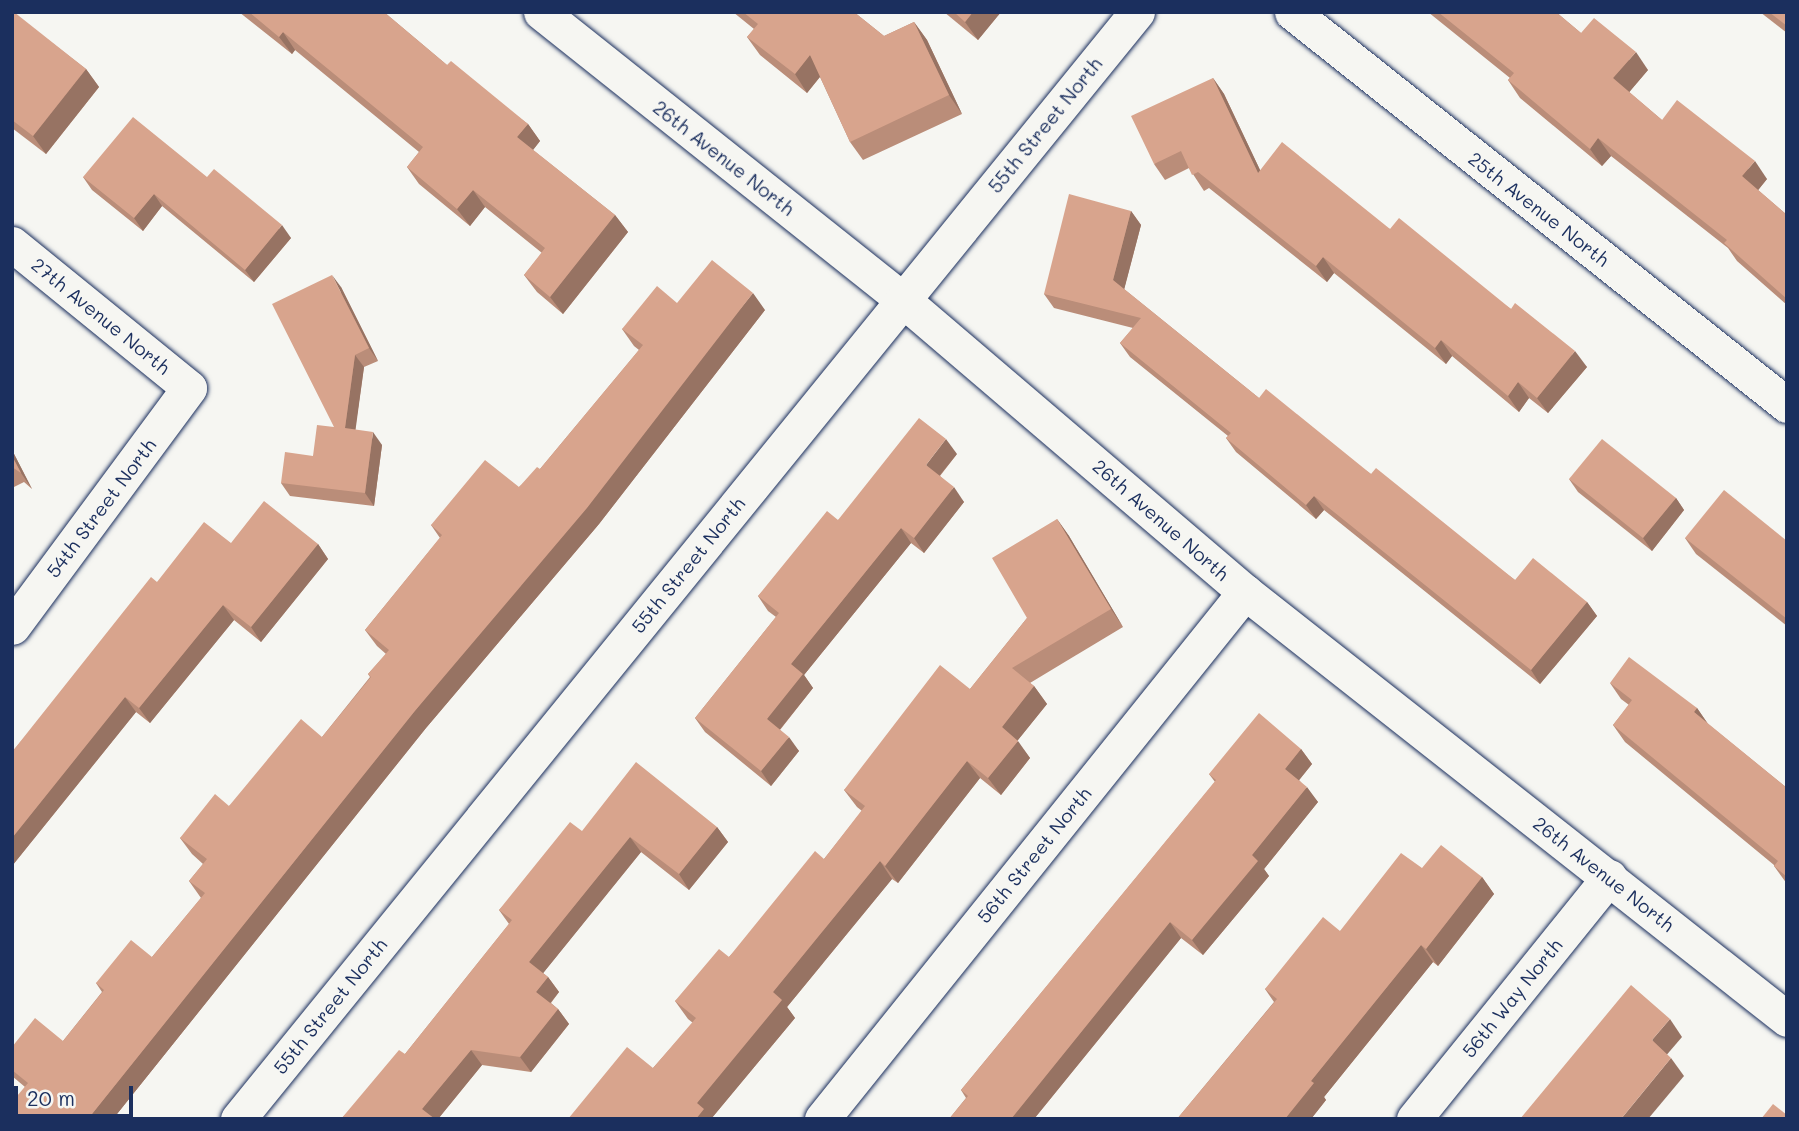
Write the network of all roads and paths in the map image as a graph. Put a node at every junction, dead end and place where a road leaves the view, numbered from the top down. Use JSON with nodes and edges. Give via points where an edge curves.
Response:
{"nodes":[{"id":1,"x":541,"y":12,"type":"edge"},
{"id":2,"x":1137,"y":12,"type":"edge"},
{"id":3,"x":1292,"y":12,"type":"edge"},
{"id":4,"x":12,"y":244,"type":"edge"},
{"id":5,"x":903,"y":300,"type":"junction"},
{"id":6,"x":190,"y":388,"type":"joint"},
{"id":7,"x":1787,"y":405,"type":"edge"},
{"id":8,"x":1245,"y":592,"type":"junction"},
{"id":9,"x":12,"y":627,"type":"edge"},
{"id":10,"x":1609,"y":877,"type":"junction"},
{"id":11,"x":1787,"y":1019,"type":"edge"},
{"id":12,"x":239,"y":1119,"type":"edge"},
{"id":13,"x":822,"y":1119,"type":"edge"},
{"id":14,"x":1414,"y":1119,"type":"edge"}],
"edges":[{"from":1,"to":5,"type":"street","name":"26th Avenue North"},
{"from":2,"to":5,"type":"street","name":"55th Street North"},
{"from":3,"to":7,"type":"street","name":"25th Avenue North"},
{"from":4,"to":6,"type":"street","name":"27th Avenue North"},
{"from":5,"to":8,"type":"street","name":"26th Avenue North"},
{"from":5,"to":12,"type":"street","name":"55th Street North"},
{"from":6,"to":9,"type":"street","name":"54th Street North"},
{"from":8,"to":10,"type":"street","name":"26th Avenue North"},
{"from":8,"to":13,"type":"street","name":"56th Street North"},
{"from":10,"to":11,"type":"street","name":"26th Avenue North"},
{"from":10,"to":14,"type":"street","name":"56th Way North"}]}
